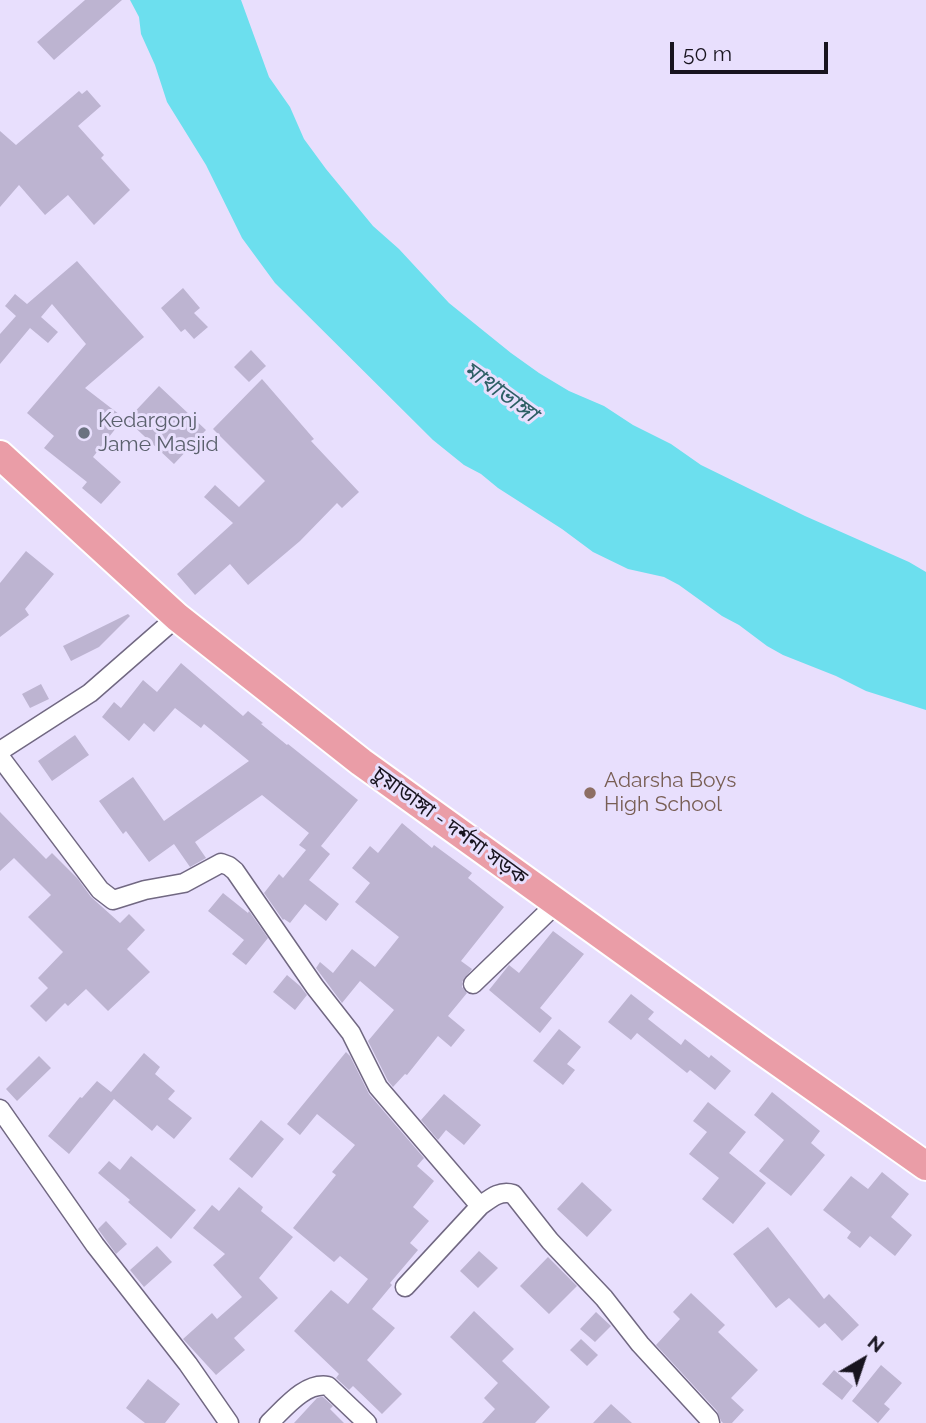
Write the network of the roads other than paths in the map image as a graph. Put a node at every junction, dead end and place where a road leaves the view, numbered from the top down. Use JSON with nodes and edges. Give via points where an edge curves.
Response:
{"nodes":[{"id":1,"x":0,"y":455,"type":"edge"},
{"id":2,"x":177,"y":617,"type":"junction"},
{"id":3,"x":0,"y":751,"type":"edge"},
{"id":4,"x":0,"y":757,"type":"edge"},
{"id":5,"x":557,"y":903,"type":"junction"},
{"id":6,"x":473,"y":984,"type":"dead end"},
{"id":7,"x":0,"y":1109,"type":"edge"},
{"id":8,"x":926,"y":1166,"type":"edge"},
{"id":9,"x":480,"y":1206,"type":"junction"},
{"id":10,"x":405,"y":1287,"type":"dead end"},
{"id":11,"x":229,"y":1423,"type":"edge"},
{"id":12,"x":269,"y":1423,"type":"edge"},
{"id":13,"x":367,"y":1423,"type":"edge"},
{"id":14,"x":710,"y":1423,"type":"edge"}],
"edges":[{"from":1,"to":2,"type":"main road","name":"চুয়াডাঙ্গা - দর্শনা সড়ক"},
{"from":2,"to":3,"type":"street","via":[[90,692]]},
{"from":2,"to":5,"type":"main road","name":"চুয়াডাঙ্গা - দর্শনা সড়ক","via":[[361,762]]},
{"from":4,"to":9,"type":"street","via":[[100,890],[113,900],[184,883],[221,863],[235,871],[351,1033],[378,1087]]},
{"from":5,"to":6,"type":"street"},
{"from":5,"to":8,"type":"main road","name":"চুয়াডাঙ্গা - দর্শনা সড়ক"},
{"from":7,"to":11,"type":"street"},
{"from":9,"to":10,"type":"street"},
{"from":9,"to":14,"type":"street","via":[[496,1195],[513,1194]]},
{"from":12,"to":13,"type":"street","via":[[295,1398],[319,1384],[328,1386]]}]}
